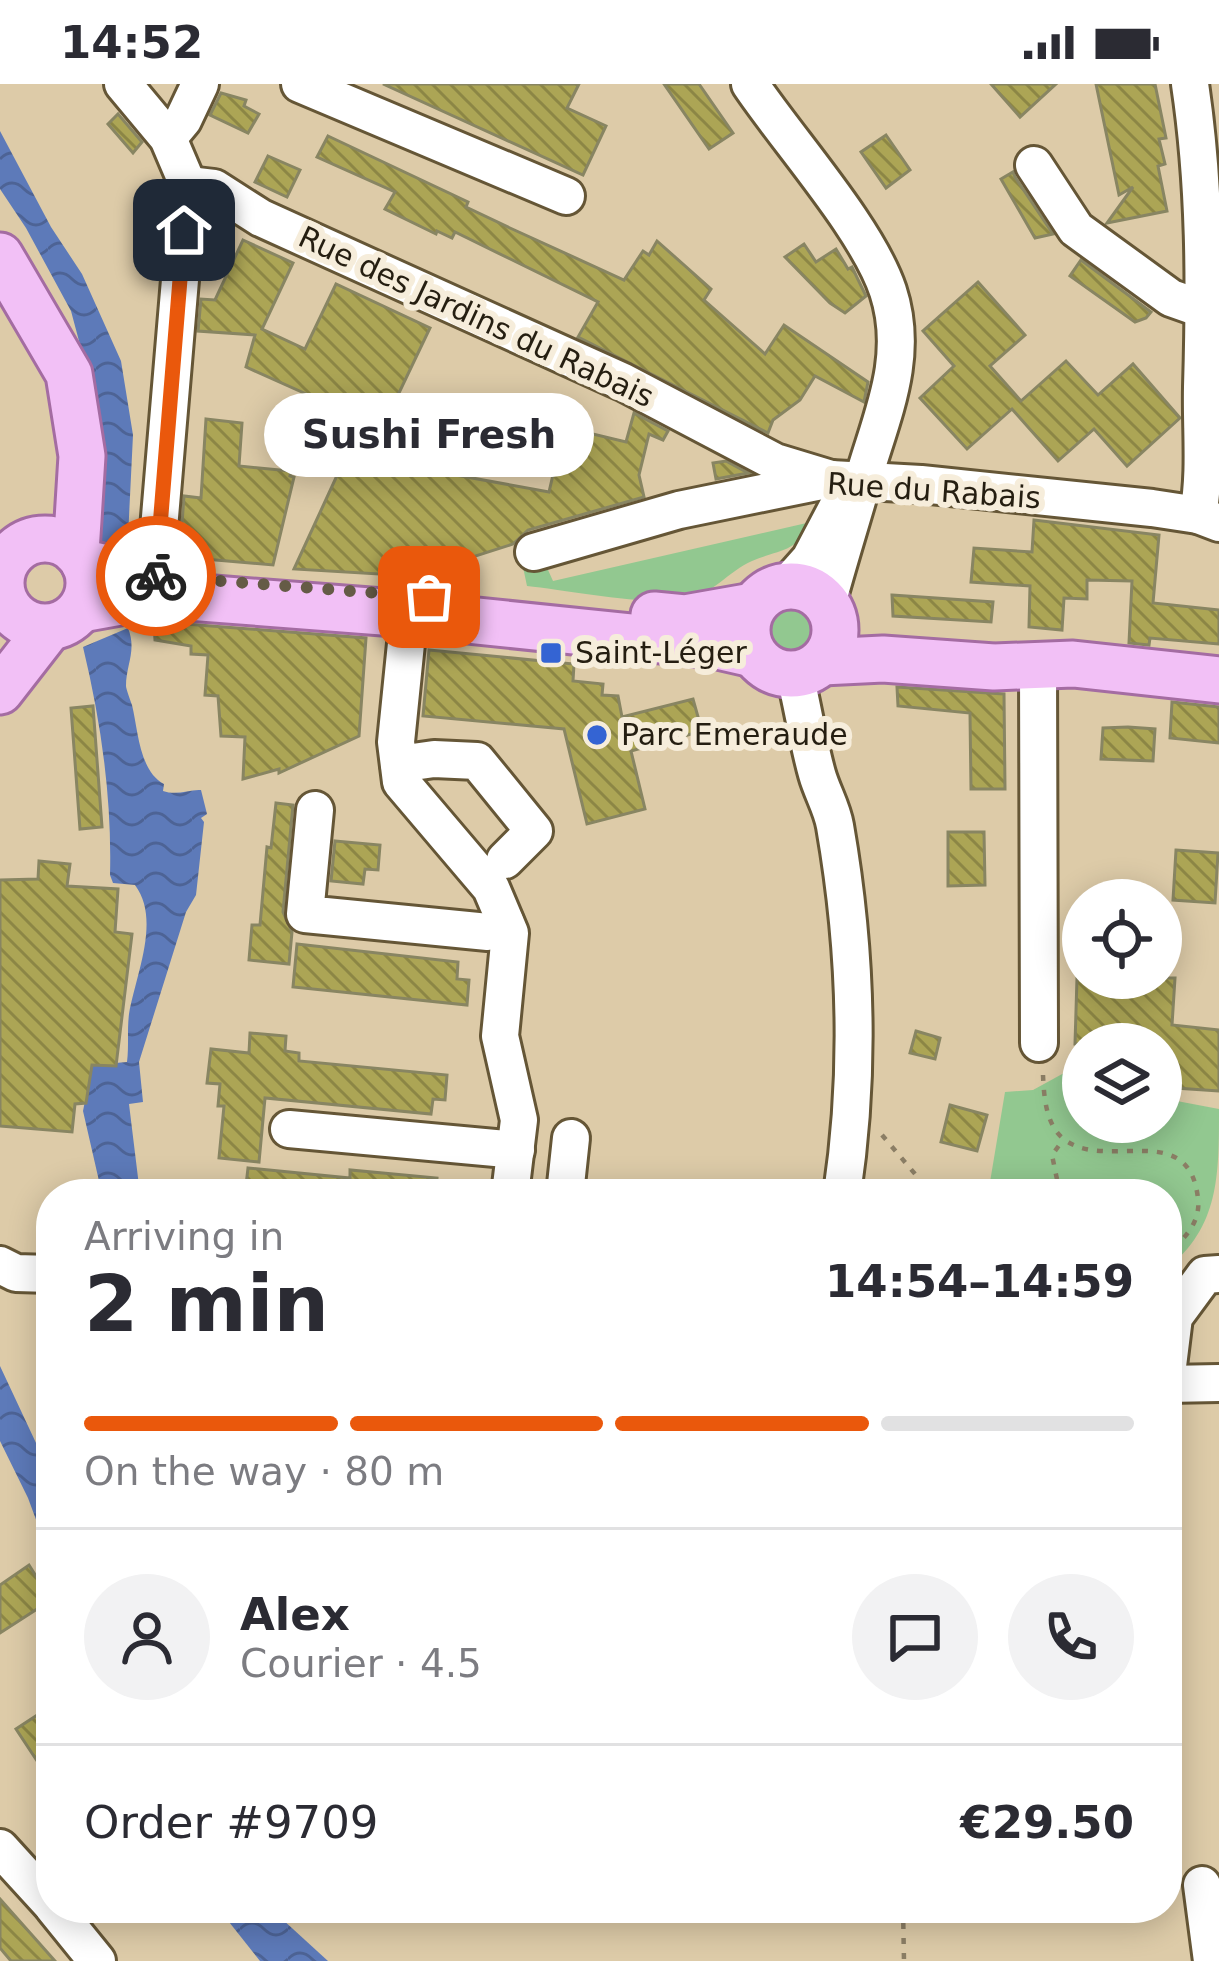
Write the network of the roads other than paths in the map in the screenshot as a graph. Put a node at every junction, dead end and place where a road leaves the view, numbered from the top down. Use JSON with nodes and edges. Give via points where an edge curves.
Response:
{"nodes":[{"id":1,"x":123,"y":84,"type":"edge"},
{"id":2,"x":200,"y":84,"type":"edge"},
{"id":3,"x":300,"y":84,"type":"edge"},
{"id":4,"x":750,"y":84,"type":"edge"},
{"id":5,"x":1190,"y":84,"type":"edge"},
{"id":6,"x":168,"y":139,"type":"junction"},
{"id":7,"x":1034,"y":165,"type":"dead end"},
{"id":8,"x":188,"y":185,"type":"junction"},
{"id":9,"x":566,"y":196,"type":"dead end"},
{"id":10,"x":0,"y":256,"type":"edge"},
{"id":11,"x":0,"y":298,"type":"edge"},
{"id":12,"x":1205,"y":310,"type":"junction"},
{"id":13,"x":847,"y":480,"type":"junction"},
{"id":14,"x":1208,"y":519,"type":"edge"},
{"id":15,"x":534,"y":552,"type":"dead end"},
{"id":16,"x":6,"y":580,"type":"edge"},
{"id":17,"x":105,"y":586,"type":"junction"},
{"id":18,"x":769,"y":596,"type":"junction"},
{"id":19,"x":830,"y":610,"type":"junction"},
{"id":20,"x":409,"y":614,"type":"junction"},
{"id":21,"x":753,"y":654,"type":"junction"},
{"id":22,"x":1038,"y":664,"type":"junction"},
{"id":23,"x":808,"y":669,"type":"junction"},
{"id":24,"x":1219,"y":680,"type":"edge"},
{"id":25,"x":0,"y":691,"type":"edge"},
{"id":26,"x":399,"y":764,"type":"junction"},
{"id":27,"x":314,"y":810,"type":"dead end"},
{"id":28,"x":505,"y":860,"type":"dead end"},
{"id":29,"x":505,"y":922,"type":"junction"},
{"id":30,"x":1041,"y":1056,"type":"road end"},
{"id":31,"x":289,"y":1129,"type":"dead end"},
{"id":32,"x":571,"y":1138,"type":"dead end"},
{"id":33,"x":516,"y":1150,"type":"junction"},
{"id":34,"x":512,"y":1179,"type":"edge"},
{"id":35,"x":567,"y":1179,"type":"edge"},
{"id":36,"x":844,"y":1179,"type":"edge"},
{"id":37,"x":0,"y":1265,"type":"edge"},
{"id":38,"x":36,"y":1274,"type":"edge"},
{"id":39,"x":1219,"y":1274,"type":"edge"},
{"id":40,"x":1182,"y":1306,"type":"edge"},
{"id":41,"x":1219,"y":1383,"type":"edge"},
{"id":42,"x":1182,"y":1384,"type":"edge"},
{"id":43,"x":0,"y":1848,"type":"edge"},
{"id":44,"x":36,"y":1887,"type":"edge"},
{"id":45,"x":1196,"y":1887,"type":"edge"},
{"id":46,"x":67,"y":1923,"type":"edge"},
{"id":47,"x":97,"y":1961,"type":"edge"},
{"id":48,"x":1211,"y":1961,"type":"edge"}],
"edges":[{"from":1,"to":6,"type":"street"},
{"from":2,"to":6,"type":"street"},
{"from":3,"to":9,"type":"street"},
{"from":4,"to":13,"type":"street","via":[[851,225],[888,292],[894,378]]},
{"from":5,"to":12,"type":"street"},
{"from":6,"to":8,"type":"street"},
{"from":7,"to":12,"type":"street","via":[[1076,230],[1171,298]]},
{"from":8,"to":13,"type":"street","name":"Rue des Jardins du Rabais","via":[[214,188],[261,218],[623,382],[775,462]]},
{"from":8,"to":17,"type":"street"},
{"from":10,"to":17,"type":"main road","via":[[69,374]]},
{"from":11,"to":16,"type":"main road","via":[[46,399],[51,473],[46,523]]},
{"from":12,"to":14,"type":"street"},
{"from":13,"to":14,"type":"street","name":"Rue du Rabais"},
{"from":13,"to":15,"type":"street","name":"Rue du Rabais","via":[[680,510]]},
{"from":13,"to":18,"type":"street","via":[[810,559]]},
{"from":13,"to":19,"type":"street"},
{"from":16,"to":17,"type":"main road","via":[[54,541]]},
{"from":16,"to":17,"type":"main road","via":[[24,623]]},
{"from":17,"to":18,"type":"main road","via":[[685,618]]},
{"from":17,"to":20,"type":"main road"},
{"from":17,"to":25,"type":"main road"},
{"from":18,"to":19,"type":"main road","via":[[802,587]]},
{"from":18,"to":21,"type":"main road","via":[[746,639]]},
{"from":19,"to":22,"type":"main road","via":[[886,632],[961,638]]},
{"from":19,"to":23,"type":"main road","via":[[835,633]]},
{"from":20,"to":21,"type":"main road"},
{"from":20,"to":26,"type":"street"},
{"from":21,"to":23,"type":"main road","via":[[778,674]]},
{"from":22,"to":23,"type":"main road","via":[[883,659]]},
{"from":22,"to":24,"type":"main road"},
{"from":22,"to":30,"type":"street"},
{"from":23,"to":36,"type":"street","via":[[850,969],[854,1054]]},
{"from":26,"to":28,"type":"street","via":[[477,761],[534,831]]},
{"from":26,"to":29,"type":"street","via":[[401,782],[491,888]]},
{"from":27,"to":29,"type":"street","via":[[305,914],[488,932]]},
{"from":29,"to":33,"type":"street","via":[[500,1036],[519,1120]]},
{"from":31,"to":33,"type":"street"},
{"from":32,"to":35,"type":"street"},
{"from":33,"to":34,"type":"street"},
{"from":37,"to":38,"type":"street"},
{"from":39,"to":40,"type":"street","via":[[1205,1275]]},
{"from":41,"to":42,"type":"street"},
{"from":43,"to":44,"type":"street"},
{"from":45,"to":48,"type":"street"},
{"from":46,"to":47,"type":"street"}]}
